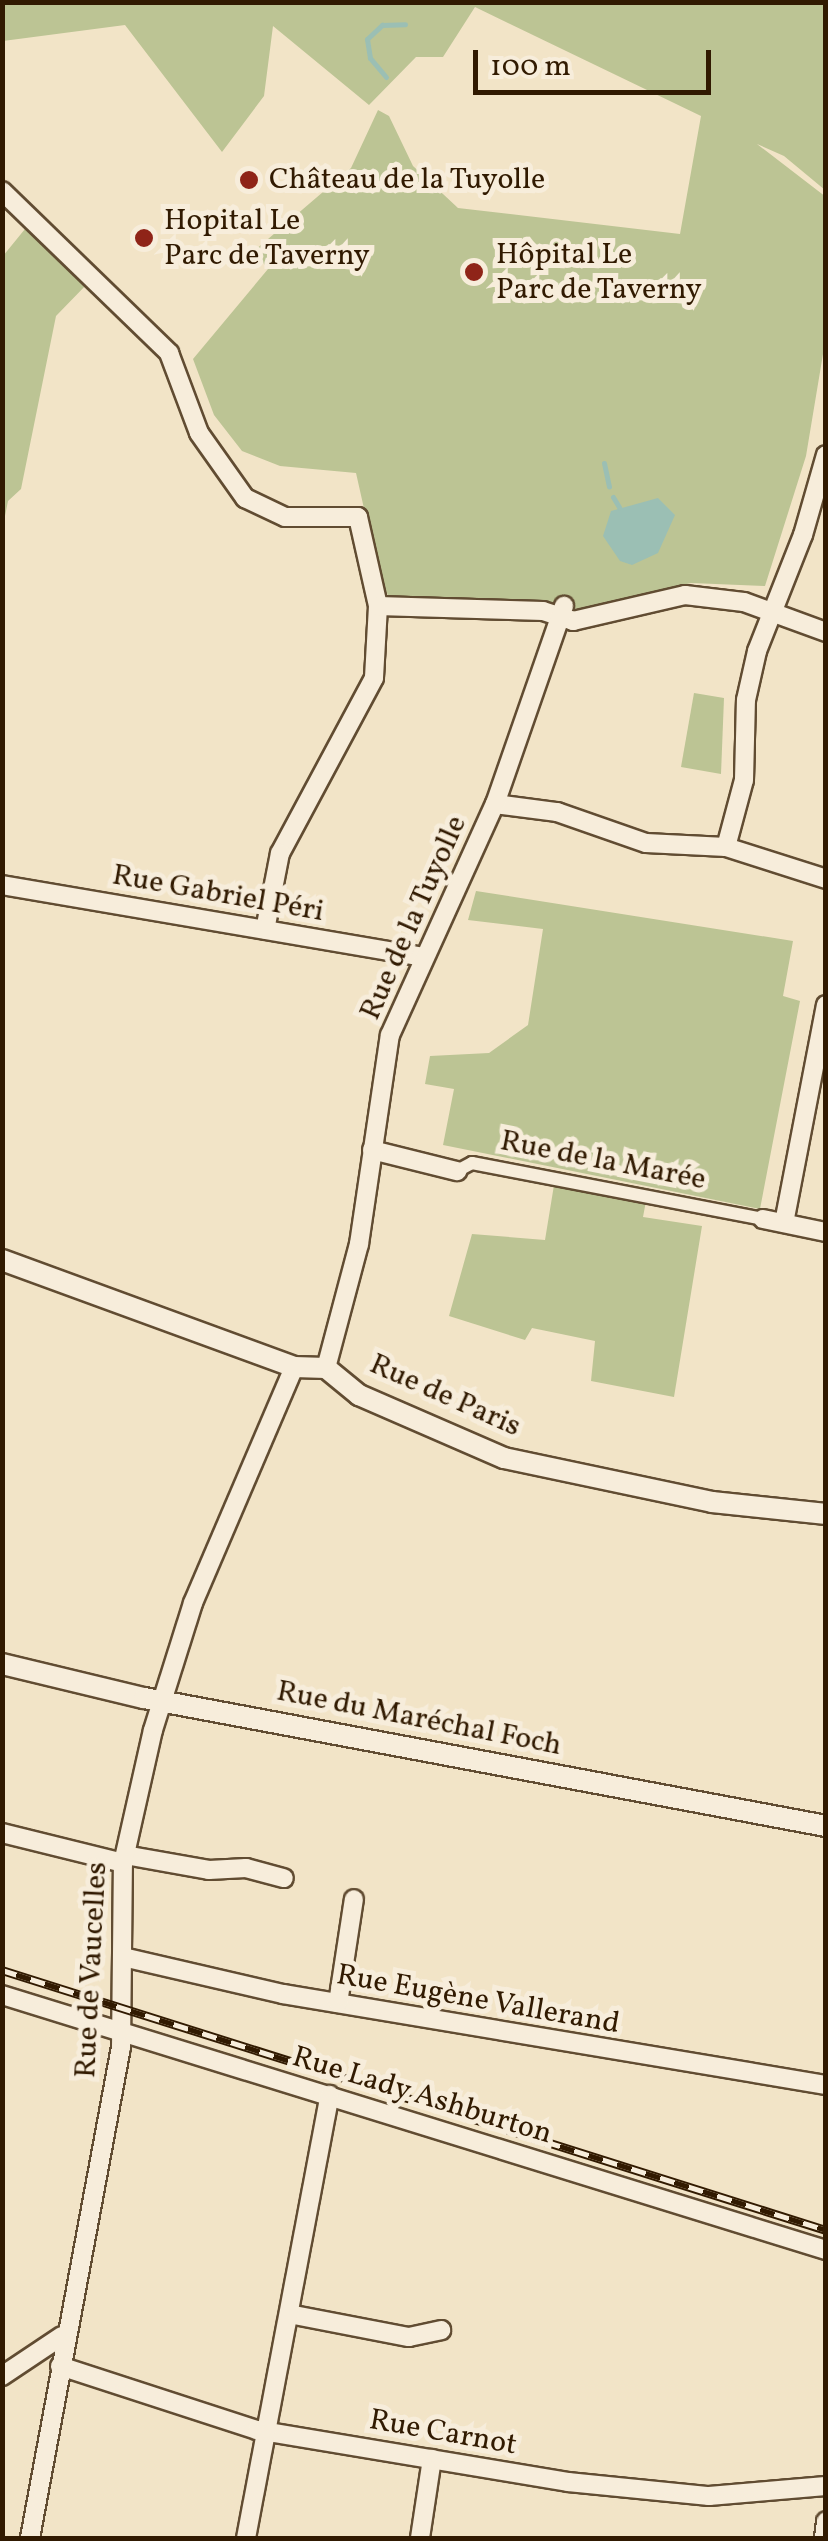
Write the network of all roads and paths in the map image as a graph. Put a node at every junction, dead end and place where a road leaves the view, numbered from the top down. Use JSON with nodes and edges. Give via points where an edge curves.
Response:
{"nodes":[{"id":1,"x":2,"y":191,"type":"edge"},
{"id":2,"x":826,"y":455,"type":"edge"},
{"id":3,"x":378,"y":606,"type":"junction"},
{"id":4,"x":772,"y":610,"type":"junction"},
{"id":5,"x":563,"y":612,"type":"junction"},
{"id":6,"x":826,"y":632,"type":"edge"},
{"id":7,"x":495,"y":804,"type":"junction"},
{"id":8,"x":726,"y":847,"type":"junction"},
{"id":9,"x":826,"y":879,"type":"edge"},
{"id":10,"x":2,"y":885,"type":"edge"},
{"id":11,"x":265,"y":930,"type":"junction"},
{"id":12,"x":423,"y":957,"type":"junction"},
{"id":13,"x":826,"y":1004,"type":"edge"},
{"id":14,"x":372,"y":1150,"type":"junction"},
{"id":15,"x":456,"y":1171,"type":"joint"},
{"id":16,"x":763,"y":1220,"type":"joint"},
{"id":17,"x":784,"y":1223,"type":"junction"},
{"id":18,"x":826,"y":1232,"type":"edge"},
{"id":19,"x":2,"y":1260,"type":"edge"},
{"id":20,"x":294,"y":1367,"type":"junction"},
{"id":21,"x":326,"y":1368,"type":"junction"},
{"id":22,"x":826,"y":1514,"type":"edge"},
{"id":23,"x":2,"y":1664,"type":"edge"},
{"id":24,"x":160,"y":1700,"type":"junction"},
{"id":25,"x":826,"y":1826,"type":"edge"},
{"id":26,"x":2,"y":1833,"type":"edge"},
{"id":27,"x":124,"y":1859,"type":"junction"},
{"id":28,"x":284,"y":1878,"type":"dead end"},
{"id":29,"x":354,"y":1899,"type":"dead end"},
{"id":30,"x":123,"y":1957,"type":"junction"},
{"id":31,"x":2,"y":1995,"type":"edge"},
{"id":32,"x":338,"y":2003,"type":"junction"},
{"id":33,"x":119,"y":2031,"type":"junction"},
{"id":34,"x":826,"y":2085,"type":"edge"},
{"id":35,"x":330,"y":2096,"type":"junction"},
{"id":36,"x":826,"y":2250,"type":"edge"},
{"id":37,"x":289,"y":2314,"type":"junction"},
{"id":38,"x":441,"y":2330,"type":"dead end"},
{"id":39,"x":62,"y":2336,"type":"junction"},
{"id":40,"x":60,"y":2366,"type":"junction"},
{"id":41,"x":2,"y":2376,"type":"edge"},
{"id":42,"x":263,"y":2430,"type":"junction"},
{"id":43,"x":432,"y":2458,"type":"junction"},
{"id":44,"x":826,"y":2486,"type":"edge"},
{"id":45,"x":826,"y":2522,"type":"edge"},
{"id":46,"x":30,"y":2538,"type":"edge"},
{"id":47,"x":246,"y":2538,"type":"edge"},
{"id":48,"x":420,"y":2538,"type":"edge"},
{"id":49,"x":824,"y":2538,"type":"edge"}],
"edges":[{"from":1,"to":3,"type":"street","via":[[169,353],[198,433],[245,498],[285,517],[358,516]]},
{"from":2,"to":4,"type":"street"},
{"from":3,"to":5,"type":"street"},
{"from":3,"to":11,"type":"street","via":[[370,690],[280,853]]},
{"from":4,"to":5,"type":"street","via":[[685,595],[573,621]]},
{"from":4,"to":6,"type":"street"},
{"from":4,"to":8,"type":"street","via":[[746,700],[744,780]]},
{"from":5,"to":7,"type":"street","name":"Rue de la Tuyolle"},
{"from":7,"to":8,"type":"street","via":[[557,812],[646,843]]},
{"from":7,"to":12,"type":"street","name":"Rue de la Tuyolle"},
{"from":8,"to":9,"type":"street"},
{"from":10,"to":11,"type":"street","name":"Rue Gabriel Péri"},
{"from":11,"to":12,"type":"street","name":"Rue Gabriel Péri"},
{"from":12,"to":14,"type":"street","name":"Rue de la Tuyolle","via":[[390,1035]]},
{"from":13,"to":17,"type":"street"},
{"from":14,"to":15,"type":"street","name":"Rue de la Marée"},
{"from":14,"to":21,"type":"street","name":"Rue de la Tuyolle","via":[[359,1244]]},
{"from":15,"to":16,"type":"street","name":"Rue de la Marée","via":[[472,1164]]},
{"from":16,"to":17,"type":"street","name":"Rue de la Marée"},
{"from":17,"to":18,"type":"street","name":"Rue de la Marée"},
{"from":19,"to":20,"type":"street","name":"Rue de Paris"},
{"from":20,"to":21,"type":"street","name":"Rue de Paris"},
{"from":20,"to":24,"type":"street","name":"Rue de Vaucelles","via":[[193,1603]]},
{"from":21,"to":22,"type":"street","name":"Rue de Paris","via":[[359,1395],[504,1458],[712,1502]]},
{"from":23,"to":24,"type":"street","name":"Rue du Maréchal Foch"},
{"from":24,"to":25,"type":"street","name":"Rue du Maréchal Foch"},
{"from":24,"to":27,"type":"street","name":"Rue de Vaucelles"},
{"from":26,"to":27,"type":"street"},
{"from":27,"to":28,"type":"street","via":[[246,1868]]},
{"from":27,"to":30,"type":"street","name":"Rue de Vaucelles"},
{"from":29,"to":32,"type":"street"},
{"from":30,"to":32,"type":"street","name":"Rue Eugène Vallerand"},
{"from":30,"to":33,"type":"street","name":"Rue de Vaucelles"},
{"from":31,"to":33,"type":"street","name":"Rue Lady Ashburton"},
{"from":32,"to":34,"type":"street","name":"Rue Eugène Vallerand"},
{"from":33,"to":35,"type":"street","name":"Rue Lady Ashburton"},
{"from":33,"to":39,"type":"street","name":"Rue de Vaucelles","via":[[108,2123]]},
{"from":35,"to":36,"type":"street","name":"Rue Lady Ashburton"},
{"from":35,"to":37,"type":"street"},
{"from":37,"to":38,"type":"street","via":[[409,2336]]},
{"from":37,"to":42,"type":"street"},
{"from":39,"to":40,"type":"street","name":"Rue de Vaucelles"},
{"from":39,"to":41,"type":"street"},
{"from":40,"to":42,"type":"street","name":"Rue Carnot"},
{"from":40,"to":46,"type":"street","name":"Rue de Vaucelles"},
{"from":42,"to":43,"type":"street","name":"Rue Carnot"},
{"from":42,"to":47,"type":"street"},
{"from":43,"to":44,"type":"street","name":"Rue Carnot","via":[[658,2494]]},
{"from":43,"to":48,"type":"street"},
{"from":45,"to":49,"type":"street"}]}
